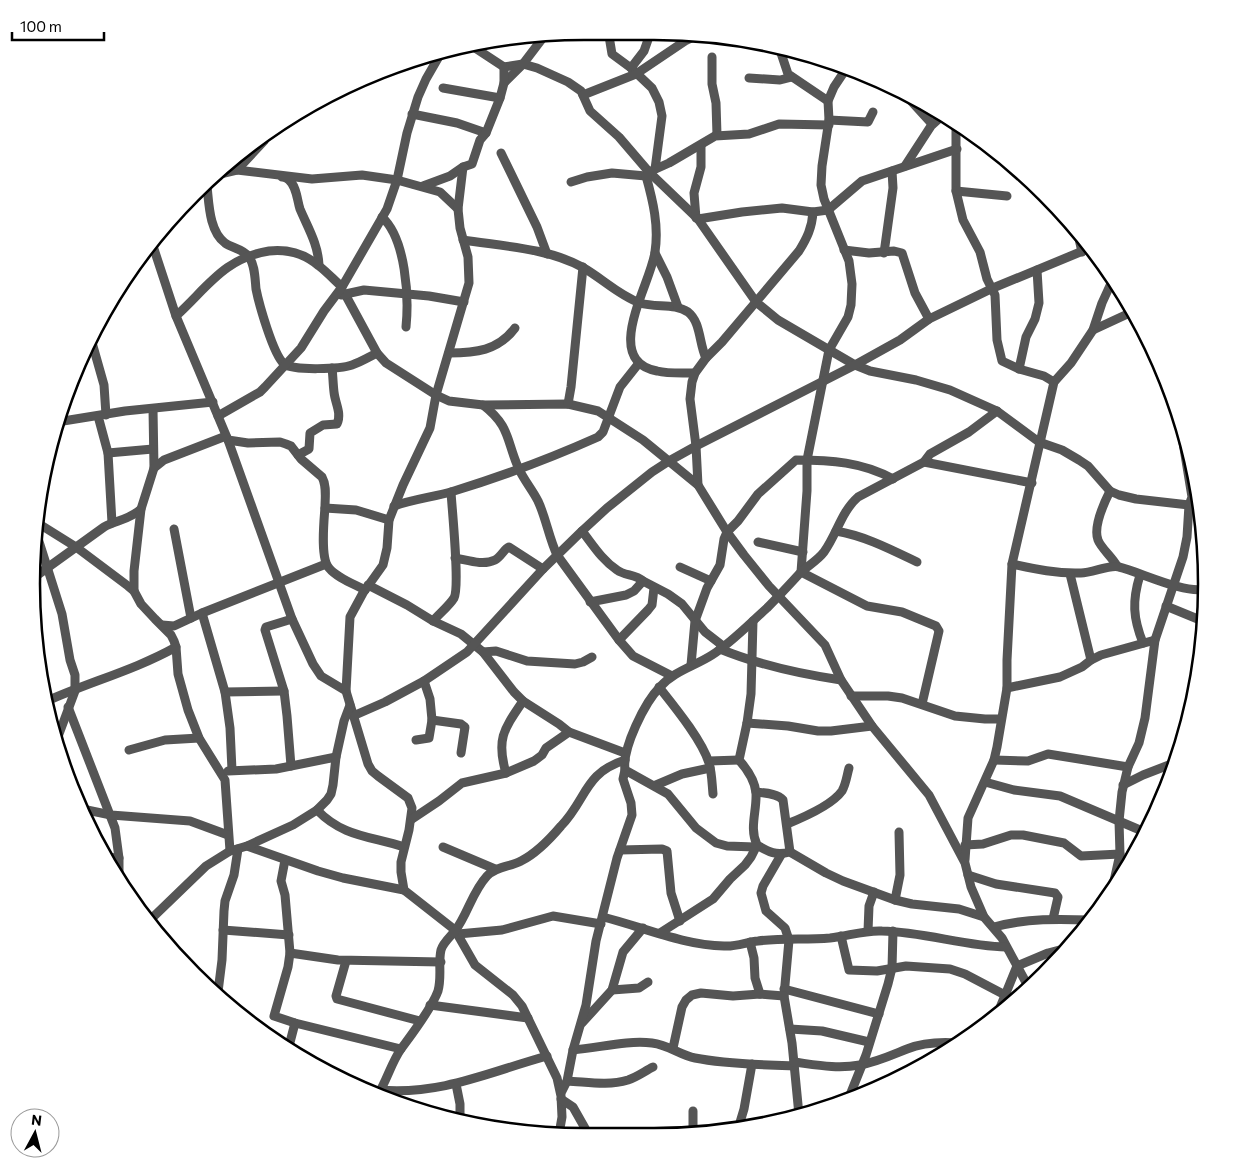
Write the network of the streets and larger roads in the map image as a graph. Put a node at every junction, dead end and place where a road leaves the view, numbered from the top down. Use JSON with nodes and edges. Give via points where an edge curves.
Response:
{"nodes":[{"id":1,"x":610,"y":40,"type":"edge"},
{"id":2,"x":648,"y":40,"type":"edge"},
{"id":3,"x":685,"y":41,"type":"edge"},
{"id":4,"x":540,"y":42,"type":"edge"},
{"id":5,"x":478,"y":50,"type":"edge"},
{"id":6,"x":712,"y":56,"type":"dead end"},
{"id":7,"x":782,"y":56,"type":"edge"},
{"id":8,"x":436,"y":61,"type":"edge"},
{"id":9,"x":523,"y":64,"type":"junction"},
{"id":10,"x":504,"y":67,"type":"junction"},
{"id":11,"x":634,"y":71,"type":"junction"},
{"id":12,"x":842,"y":74,"type":"edge"},
{"id":13,"x":749,"y":78,"type":"dead end"},
{"id":14,"x":792,"y":78,"type":"junction"},
{"id":15,"x":504,"y":83,"type":"junction"},
{"id":16,"x":443,"y":88,"type":"dead end"},
{"id":17,"x":583,"y":95,"type":"junction"},
{"id":18,"x":500,"y":98,"type":"junction"},
{"id":19,"x":828,"y":101,"type":"junction"},
{"id":20,"x":918,"y":109,"type":"edge"},
{"id":21,"x":873,"y":112,"type":"dead end"},
{"id":22,"x":412,"y":114,"type":"junction"},
{"id":23,"x":937,"y":120,"type":"edge"},
{"id":24,"x":829,"y":122,"type":"junction"},
{"id":25,"x":932,"y":124,"type":"junction"},
{"id":26,"x":956,"y":132,"type":"edge"},
{"id":27,"x":486,"y":133,"type":"junction"},
{"id":28,"x":717,"y":135,"type":"junction"},
{"id":29,"x":701,"y":145,"type":"junction"},
{"id":30,"x":957,"y":149,"type":"junction"},
{"id":31,"x":501,"y":153,"type":"dead end"},
{"id":32,"x":245,"y":159,"type":"edge"},
{"id":33,"x":905,"y":166,"type":"junction"},
{"id":34,"x":463,"y":167,"type":"junction"},
{"id":35,"x":237,"y":170,"type":"junction"},
{"id":36,"x":892,"y":171,"type":"junction"},
{"id":37,"x":229,"y":172,"type":"edge"},
{"id":38,"x":650,"y":172,"type":"junction"},
{"id":39,"x":282,"y":176,"type":"junction"},
{"id":40,"x":396,"y":180,"type":"junction"},
{"id":41,"x":571,"y":182,"type":"dead end"},
{"id":42,"x":423,"y":186,"type":"junction"},
{"id":43,"x":208,"y":191,"type":"edge"},
{"id":44,"x":956,"y":191,"type":"junction"},
{"id":45,"x":1007,"y":196,"type":"dead end"},
{"id":46,"x":458,"y":209,"type":"junction"},
{"id":47,"x":828,"y":210,"type":"junction"},
{"id":48,"x":813,"y":212,"type":"junction"},
{"id":49,"x":382,"y":217,"type":"junction"},
{"id":50,"x":697,"y":218,"type":"junction"},
{"id":51,"x":463,"y":240,"type":"junction"},
{"id":52,"x":154,"y":250,"type":"edge"},
{"id":53,"x":844,"y":250,"type":"junction"},
{"id":54,"x":1084,"y":251,"type":"edge"},
{"id":55,"x":655,"y":253,"type":"junction"},
{"id":56,"x":884,"y":253,"type":"junction"},
{"id":57,"x":547,"y":254,"type":"junction"},
{"id":58,"x":248,"y":256,"type":"junction"},
{"id":59,"x":318,"y":265,"type":"junction"},
{"id":60,"x":583,"y":267,"type":"junction"},
{"id":61,"x":1037,"y":270,"type":"junction"},
{"id":62,"x":1109,"y":287,"type":"edge"},
{"id":63,"x":993,"y":288,"type":"junction"},
{"id":64,"x":341,"y":293,"type":"junction"},
{"id":65,"x":408,"y":294,"type":"junction"},
{"id":66,"x":464,"y":302,"type":"junction"},
{"id":67,"x":639,"y":302,"type":"junction"},
{"id":68,"x":756,"y":302,"type":"junction"},
{"id":69,"x":678,"y":307,"type":"junction"},
{"id":70,"x":1126,"y":315,"type":"edge"},
{"id":71,"x":176,"y":316,"type":"junction"},
{"id":72,"x":929,"y":319,"type":"junction"},
{"id":73,"x":406,"y":327,"type":"dead end"},
{"id":74,"x":515,"y":328,"type":"dead end"},
{"id":75,"x":1093,"y":330,"type":"junction"},
{"id":76,"x":94,"y":348,"type":"edge"},
{"id":77,"x":829,"y":350,"type":"junction"},
{"id":78,"x":377,"y":353,"type":"junction"},
{"id":79,"x":449,"y":353,"type":"junction"},
{"id":80,"x":706,"y":358,"type":"junction"},
{"id":81,"x":639,"y":363,"type":"junction"},
{"id":82,"x":285,"y":364,"type":"junction"},
{"id":83,"x":855,"y":365,"type":"junction"},
{"id":84,"x":332,"y":368,"type":"junction"},
{"id":85,"x":1019,"y":369,"type":"junction"},
{"id":86,"x":695,"y":373,"type":"junction"},
{"id":87,"x":1054,"y":382,"type":"junction"},
{"id":88,"x":822,"y":383,"type":"junction"},
{"id":89,"x":436,"y":395,"type":"junction"},
{"id":90,"x":213,"y":402,"type":"junction"},
{"id":91,"x":568,"y":404,"type":"junction"},
{"id":92,"x":483,"y":405,"type":"junction"},
{"id":93,"x":153,"y":409,"type":"junction"},
{"id":94,"x":996,"y":411,"type":"junction"},
{"id":95,"x":106,"y":412,"type":"junction"},
{"id":96,"x":218,"y":416,"type":"junction"},
{"id":97,"x":608,"y":416,"type":"junction"},
{"id":98,"x":66,"y":420,"type":"edge"},
{"id":99,"x":227,"y":438,"type":"junction"},
{"id":100,"x":1039,"y":442,"type":"junction"},
{"id":101,"x":696,"y":446,"type":"junction"},
{"id":102,"x":153,"y":449,"type":"junction"},
{"id":103,"x":108,"y":453,"type":"junction"},
{"id":104,"x":298,"y":455,"type":"junction"},
{"id":105,"x":807,"y":460,"type":"junction"},
{"id":106,"x":669,"y":462,"type":"junction"},
{"id":107,"x":924,"y":462,"type":"junction"},
{"id":108,"x":154,"y":468,"type":"junction"},
{"id":109,"x":519,"y":470,"type":"junction"},
{"id":110,"x":893,"y":479,"type":"junction"},
{"id":111,"x":1032,"y":484,"type":"junction"},
{"id":112,"x":698,"y":485,"type":"junction"},
{"id":113,"x":1110,"y":491,"type":"junction"},
{"id":114,"x":451,"y":492,"type":"junction"},
{"id":115,"x":1191,"y":499,"type":"edge"},
{"id":116,"x":394,"y":506,"type":"junction"},
{"id":117,"x":1192,"y":506,"type":"edge"},
{"id":118,"x":141,"y":508,"type":"junction"},
{"id":119,"x":325,"y":508,"type":"junction"},
{"id":120,"x":389,"y":520,"type":"junction"},
{"id":121,"x":112,"y":523,"type":"junction"},
{"id":122,"x":43,"y":526,"type":"edge"},
{"id":123,"x":174,"y":528,"type":"dead end"},
{"id":124,"x":582,"y":531,"type":"junction"},
{"id":125,"x":836,"y":531,"type":"junction"},
{"id":126,"x":727,"y":532,"type":"junction"},
{"id":127,"x":758,"y":542,"type":"dead end"},
{"id":128,"x":76,"y":546,"type":"junction"},
{"id":129,"x":802,"y":552,"type":"junction"},
{"id":130,"x":557,"y":555,"type":"junction"},
{"id":131,"x":41,"y":558,"type":"edge"},
{"id":132,"x":455,"y":558,"type":"junction"},
{"id":133,"x":916,"y":562,"type":"dead end"},
{"id":134,"x":326,"y":564,"type":"junction"},
{"id":135,"x":1012,"y":564,"type":"junction"},
{"id":136,"x":1117,"y":566,"type":"junction"},
{"id":137,"x":680,"y":567,"type":"dead end"},
{"id":138,"x":543,"y":568,"type":"junction"},
{"id":139,"x":48,"y":569,"type":"junction"},
{"id":140,"x":801,"y":572,"type":"junction"},
{"id":141,"x":40,"y":573,"type":"edge"},
{"id":142,"x":1070,"y":574,"type":"junction"},
{"id":143,"x":1140,"y":575,"type":"junction"},
{"id":144,"x":643,"y":581,"type":"junction"},
{"id":145,"x":711,"y":581,"type":"junction"},
{"id":146,"x":280,"y":582,"type":"junction"},
{"id":147,"x":1174,"y":584,"type":"junction"},
{"id":148,"x":367,"y":588,"type":"junction"},
{"id":149,"x":654,"y":588,"type":"junction"},
{"id":150,"x":1198,"y":589,"type":"edge"},
{"id":151,"x":134,"y":591,"type":"junction"},
{"id":152,"x":779,"y":596,"type":"junction"},
{"id":153,"x":590,"y":602,"type":"junction"},
{"id":154,"x":1166,"y":606,"type":"junction"},
{"id":155,"x":202,"y":613,"type":"junction"},
{"id":156,"x":191,"y":618,"type":"junction"},
{"id":157,"x":292,"y":619,"type":"junction"},
{"id":158,"x":1197,"y":619,"type":"edge"},
{"id":159,"x":433,"y":621,"type":"junction"},
{"id":160,"x":695,"y":621,"type":"junction"},
{"id":161,"x":753,"y":621,"type":"junction"},
{"id":162,"x":173,"y":630,"type":"junction"},
{"id":163,"x":619,"y":640,"type":"junction"},
{"id":164,"x":1155,"y":640,"type":"junction"},
{"id":165,"x":1143,"y":643,"type":"junction"},
{"id":166,"x":474,"y":646,"type":"junction"},
{"id":167,"x":176,"y":647,"type":"junction"},
{"id":168,"x":722,"y":648,"type":"junction"},
{"id":169,"x":483,"y":652,"type":"junction"},
{"id":170,"x":162,"y":655,"type":"junction"},
{"id":171,"x":592,"y":657,"type":"dead end"},
{"id":172,"x":752,"y":660,"type":"junction"},
{"id":173,"x":1091,"y":660,"type":"junction"},
{"id":174,"x":691,"y":665,"type":"junction"},
{"id":175,"x":178,"y":674,"type":"junction"},
{"id":176,"x":672,"y":676,"type":"junction"},
{"id":177,"x":841,"y":680,"type":"junction"},
{"id":178,"x":424,"y":681,"type":"junction"},
{"id":179,"x":659,"y":687,"type":"junction"},
{"id":180,"x":1007,"y":688,"type":"junction"},
{"id":181,"x":75,"y":691,"type":"junction"},
{"id":182,"x":284,"y":691,"type":"junction"},
{"id":183,"x":346,"y":691,"type":"junction"},
{"id":184,"x":225,"y":692,"type":"junction"},
{"id":185,"x":851,"y":696,"type":"junction"},
{"id":186,"x":53,"y":700,"type":"edge"},
{"id":187,"x":523,"y":701,"type":"junction"},
{"id":188,"x":350,"y":704,"type":"junction"},
{"id":189,"x":922,"y":704,"type":"junction"},
{"id":190,"x":68,"y":707,"type":"junction"},
{"id":191,"x":353,"y":716,"type":"junction"},
{"id":192,"x":1001,"y":719,"type":"junction"},
{"id":193,"x":432,"y":720,"type":"junction"},
{"id":194,"x":747,"y":723,"type":"junction"},
{"id":195,"x":872,"y":726,"type":"junction"},
{"id":196,"x":60,"y":729,"type":"edge"},
{"id":197,"x":569,"y":732,"type":"junction"},
{"id":198,"x":199,"y":738,"type":"junction"},
{"id":199,"x":416,"y":740,"type":"dead end"},
{"id":200,"x":129,"y":750,"type":"dead end"},
{"id":201,"x":461,"y":753,"type":"dead end"},
{"id":202,"x":336,"y":756,"type":"junction"},
{"id":203,"x":625,"y":756,"type":"junction"},
{"id":204,"x":740,"y":760,"type":"junction"},
{"id":205,"x":994,"y":760,"type":"junction"},
{"id":206,"x":709,"y":765,"type":"junction"},
{"id":207,"x":291,"y":766,"type":"junction"},
{"id":208,"x":1167,"y":766,"type":"edge"},
{"id":209,"x":1128,"y":767,"type":"junction"},
{"id":210,"x":849,"y":768,"type":"dead end"},
{"id":211,"x":232,"y":770,"type":"junction"},
{"id":212,"x":625,"y":770,"type":"junction"},
{"id":213,"x":220,"y":771,"type":"junction"},
{"id":214,"x":506,"y":773,"type":"junction"},
{"id":215,"x":984,"y":782,"type":"junction"},
{"id":216,"x":1123,"y":784,"type":"junction"},
{"id":217,"x":656,"y":785,"type":"junction"},
{"id":218,"x":756,"y":792,"type":"junction"},
{"id":219,"x":713,"y":794,"type":"dead end"},
{"id":220,"x":89,"y":810,"type":"edge"},
{"id":221,"x":317,"y":810,"type":"junction"},
{"id":222,"x":111,"y":814,"type":"junction"},
{"id":223,"x":412,"y":819,"type":"junction"},
{"id":224,"x":1119,"y":821,"type":"junction"},
{"id":225,"x":787,"y":824,"type":"junction"},
{"id":226,"x":1139,"y":830,"type":"edge"},
{"id":227,"x":899,"y":832,"type":"dead end"},
{"id":228,"x":228,"y":835,"type":"junction"},
{"id":229,"x":965,"y":845,"type":"junction"},
{"id":230,"x":247,"y":846,"type":"junction"},
{"id":231,"x":756,"y":846,"type":"junction"},
{"id":232,"x":404,"y":847,"type":"junction"},
{"id":233,"x":443,"y":847,"type":"dead end"},
{"id":234,"x":234,"y":850,"type":"junction"},
{"id":235,"x":620,"y":850,"type":"junction"},
{"id":236,"x":790,"y":852,"type":"junction"},
{"id":237,"x":1120,"y":854,"type":"junction"},
{"id":238,"x":781,"y":855,"type":"junction"},
{"id":239,"x":114,"y":858,"type":"edge"},
{"id":240,"x":119,"y":858,"type":"junction"},
{"id":241,"x":285,"y":860,"type":"junction"},
{"id":242,"x":965,"y":863,"type":"junction"},
{"id":243,"x":119,"y":865,"type":"edge"},
{"id":244,"x":495,"y":869,"type":"junction"},
{"id":245,"x":1117,"y":869,"type":"edge"},
{"id":246,"x":968,"y":876,"type":"junction"},
{"id":247,"x":404,"y":890,"type":"junction"},
{"id":248,"x":874,"y":892,"type":"junction"},
{"id":249,"x":894,"y":900,"type":"junction"},
{"id":250,"x":153,"y":917,"type":"edge"},
{"id":251,"x":984,"y":917,"type":"junction"},
{"id":252,"x":1053,"y":919,"type":"junction"},
{"id":253,"x":1082,"y":920,"type":"edge"},
{"id":254,"x":602,"y":921,"type":"junction"},
{"id":255,"x":680,"y":921,"type":"junction"},
{"id":256,"x":994,"y":927,"type":"junction"},
{"id":257,"x":643,"y":928,"type":"junction"},
{"id":258,"x":223,"y":930,"type":"junction"},
{"id":259,"x":868,"y":931,"type":"junction"},
{"id":260,"x":457,"y":932,"type":"junction"},
{"id":261,"x":893,"y":932,"type":"junction"},
{"id":262,"x":660,"y":933,"type":"junction"},
{"id":263,"x":289,"y":935,"type":"junction"},
{"id":264,"x":841,"y":936,"type":"junction"},
{"id":265,"x":789,"y":940,"type":"junction"},
{"id":266,"x":750,"y":942,"type":"junction"},
{"id":267,"x":1006,"y":947,"type":"junction"},
{"id":268,"x":1056,"y":951,"type":"edge"},
{"id":269,"x":290,"y":953,"type":"junction"},
{"id":270,"x":346,"y":961,"type":"junction"},
{"id":271,"x":441,"y":962,"type":"junction"},
{"id":272,"x":1017,"y":966,"type":"junction"},
{"id":273,"x":892,"y":968,"type":"junction"},
{"id":274,"x":648,"y":982,"type":"dead end"},
{"id":275,"x":1025,"y":982,"type":"edge"},
{"id":276,"x":218,"y":987,"type":"edge"},
{"id":277,"x":612,"y":990,"type":"junction"},
{"id":278,"x":784,"y":992,"type":"junction"},
{"id":279,"x":760,"y":994,"type":"junction"},
{"id":280,"x":1005,"y":995,"type":"junction"},
{"id":281,"x":1002,"y":1002,"type":"edge"},
{"id":282,"x":430,"y":1005,"type":"junction"},
{"id":283,"x":879,"y":1014,"type":"junction"},
{"id":284,"x":528,"y":1018,"type":"junction"},
{"id":285,"x":420,"y":1020,"type":"junction"},
{"id":286,"x":295,"y":1023,"type":"junction"},
{"id":287,"x":582,"y":1023,"type":"junction"},
{"id":288,"x":790,"y":1029,"type":"junction"},
{"id":289,"x":290,"y":1041,"type":"edge"},
{"id":290,"x":869,"y":1042,"type":"junction"},
{"id":291,"x":946,"y":1042,"type":"edge"},
{"id":292,"x":402,"y":1048,"type":"junction"},
{"id":293,"x":673,"y":1048,"type":"junction"},
{"id":294,"x":573,"y":1050,"type":"junction"},
{"id":295,"x":547,"y":1056,"type":"junction"},
{"id":296,"x":752,"y":1064,"type":"junction"},
{"id":297,"x":794,"y":1064,"type":"junction"},
{"id":298,"x":861,"y":1065,"type":"junction"},
{"id":299,"x":653,"y":1067,"type":"dead end"},
{"id":300,"x":567,"y":1081,"type":"junction"},
{"id":301,"x":456,"y":1084,"type":"junction"},
{"id":302,"x":381,"y":1089,"type":"edge"},
{"id":303,"x":851,"y":1091,"type":"edge"},
{"id":304,"x":391,"y":1092,"type":"edge"},
{"id":305,"x":561,"y":1096,"type":"junction"},
{"id":306,"x":798,"y":1108,"type":"edge"},
{"id":307,"x":693,"y":1111,"type":"dead end"},
{"id":308,"x":460,"y":1113,"type":"edge"},
{"id":309,"x":741,"y":1121,"type":"edge"},
{"id":310,"x":560,"y":1127,"type":"edge"},
{"id":311,"x":693,"y":1127,"type":"edge"},
{"id":312,"x":585,"y":1128,"type":"edge"}],
"edges":[{"from":1,"to":11,"type":"street","via":[[612,54]]},
{"from":2,"to":11,"type":"street"},
{"from":3,"to":11,"type":"street"},
{"from":4,"to":9,"type":"street"},
{"from":5,"to":10,"type":"street"},
{"from":6,"to":28,"type":"street"},
{"from":7,"to":14,"type":"street"},
{"from":8,"to":22,"type":"street"},
{"from":9,"to":10,"type":"street"},
{"from":9,"to":15,"type":"street"},
{"from":9,"to":17,"type":"street","via":[[568,82]]},
{"from":10,"to":15,"type":"street"},
{"from":11,"to":17,"type":"street"},
{"from":11,"to":38,"type":"street","via":[[652,88],[662,116]]},
{"from":12,"to":19,"type":"street"},
{"from":13,"to":14,"type":"street"},
{"from":14,"to":19,"type":"street"},
{"from":15,"to":18,"type":"street"},
{"from":16,"to":18,"type":"street"},
{"from":17,"to":38,"type":"street","via":[[590,111]]},
{"from":18,"to":27,"type":"street"},
{"from":19,"to":24,"type":"street"},
{"from":20,"to":25,"type":"street"},
{"from":21,"to":24,"type":"street","via":[[868,122]]},
{"from":22,"to":27,"type":"street"},
{"from":22,"to":40,"type":"street"},
{"from":23,"to":25,"type":"street"},
{"from":24,"to":28,"type":"street","via":[[779,124],[749,134]]},
{"from":24,"to":47,"type":"street","via":[[821,185]]},
{"from":25,"to":33,"type":"street"},
{"from":26,"to":30,"type":"street"},
{"from":27,"to":34,"type":"street","via":[[480,140],[472,164]]},
{"from":28,"to":29,"type":"street"},
{"from":29,"to":38,"type":"street"},
{"from":29,"to":50,"type":"street","via":[[701,167],[694,193]]},
{"from":30,"to":33,"type":"street"},
{"from":30,"to":44,"type":"street"},
{"from":31,"to":57,"type":"street"},
{"from":32,"to":35,"type":"street"},
{"from":33,"to":36,"type":"street"},
{"from":34,"to":42,"type":"street","via":[[450,176]]},
{"from":34,"to":46,"type":"street"},
{"from":35,"to":37,"type":"street"},
{"from":35,"to":39,"type":"street"},
{"from":36,"to":47,"type":"street","via":[[862,181]]},
{"from":36,"to":56,"type":"street","via":[[894,188]]},
{"from":38,"to":41,"type":"street","via":[[587,176]]},
{"from":38,"to":50,"type":"street"},
{"from":38,"to":55,"type":"street","via":[[656,219]]},
{"from":39,"to":40,"type":"street","via":[[312,179],[362,175]]},
{"from":39,"to":59,"type":"street","via":[[293,186],[315,242]]},
{"from":40,"to":42,"type":"street"},
{"from":40,"to":49,"type":"street"},
{"from":42,"to":46,"type":"street","via":[[440,192]]},
{"from":43,"to":58,"type":"street","via":[[217,233],[223,242]]},
{"from":44,"to":45,"type":"street"},
{"from":44,"to":63,"type":"street","via":[[963,220],[980,252],[987,279]]},
{"from":46,"to":51,"type":"street"},
{"from":47,"to":48,"type":"street"},
{"from":47,"to":53,"type":"street"},
{"from":48,"to":50,"type":"street","via":[[782,208]]},
{"from":48,"to":68,"type":"street","via":[[808,236]]},
{"from":49,"to":64,"type":"street"},
{"from":49,"to":65,"type":"street","via":[[395,236]]},
{"from":50,"to":68,"type":"street"},
{"from":51,"to":57,"type":"street"},
{"from":51,"to":66,"type":"street","via":[[470,272]]},
{"from":52,"to":71,"type":"street"},
{"from":53,"to":56,"type":"street"},
{"from":53,"to":77,"type":"street","via":[[852,284],[851,305],[848,317]]},
{"from":54,"to":61,"type":"street"},
{"from":55,"to":67,"type":"street"},
{"from":55,"to":69,"type":"street"},
{"from":56,"to":72,"type":"street","via":[[894,251],[903,254],[915,293]]},
{"from":57,"to":60,"type":"street"},
{"from":58,"to":59,"type":"street","via":[[286,250]]},
{"from":58,"to":71,"type":"street","via":[[223,270]]},
{"from":58,"to":82,"type":"street","via":[[266,326]]},
{"from":59,"to":64,"type":"street"},
{"from":60,"to":67,"type":"street","via":[[624,296]]},
{"from":60,"to":91,"type":"street"},
{"from":61,"to":63,"type":"street"},
{"from":61,"to":85,"type":"street","via":[[1039,303],[1026,337]]},
{"from":62,"to":75,"type":"street"},
{"from":63,"to":72,"type":"street"},
{"from":63,"to":85,"type":"street","via":[[1002,361]]},
{"from":64,"to":65,"type":"street","via":[[364,290]]},
{"from":64,"to":78,"type":"street","via":[[362,322]]},
{"from":64,"to":82,"type":"street","via":[[324,311],[301,348]]},
{"from":65,"to":66,"type":"street"},
{"from":65,"to":73,"type":"street"},
{"from":66,"to":79,"type":"street"},
{"from":67,"to":69,"type":"street"},
{"from":67,"to":81,"type":"street","via":[[631,327],[632,350]]},
{"from":68,"to":77,"type":"street","via":[[778,320]]},
{"from":68,"to":80,"type":"street"},
{"from":69,"to":80,"type":"street","via":[[693,317]]},
{"from":70,"to":75,"type":"street"},
{"from":71,"to":90,"type":"street"},
{"from":72,"to":83,"type":"street","via":[[900,340]]},
{"from":74,"to":79,"type":"street","via":[[505,340],[490,348],[471,353]]},
{"from":75,"to":87,"type":"street"},
{"from":76,"to":95,"type":"street","via":[[104,385]]},
{"from":77,"to":83,"type":"street"},
{"from":77,"to":88,"type":"street"},
{"from":78,"to":84,"type":"street","via":[[352,365]]},
{"from":78,"to":89,"type":"street","via":[[386,364]]},
{"from":79,"to":89,"type":"street"},
{"from":80,"to":86,"type":"street"},
{"from":81,"to":86,"type":"street","via":[[657,371]]},
{"from":81,"to":97,"type":"street","via":[[620,387]]},
{"from":82,"to":84,"type":"street","via":[[295,368]]},
{"from":82,"to":96,"type":"street","via":[[260,392]]},
{"from":83,"to":88,"type":"street"},
{"from":83,"to":94,"type":"street","via":[[950,390]]},
{"from":84,"to":104,"type":"street","via":[[340,417],[337,424],[323,424],[310,433],[309,449]]},
{"from":85,"to":87,"type":"street"},
{"from":86,"to":101,"type":"street","via":[[690,399]]},
{"from":87,"to":100,"type":"street"},
{"from":88,"to":101,"type":"street"},
{"from":88,"to":105,"type":"street"},
{"from":89,"to":92,"type":"street","via":[[448,401]]},
{"from":89,"to":116,"type":"street","via":[[430,428]]},
{"from":90,"to":93,"type":"street"},
{"from":90,"to":96,"type":"street"},
{"from":91,"to":92,"type":"street"},
{"from":91,"to":97,"type":"street"},
{"from":92,"to":109,"type":"street","via":[[504,426]]},
{"from":93,"to":95,"type":"street"},
{"from":93,"to":102,"type":"street"},
{"from":94,"to":100,"type":"street"},
{"from":94,"to":107,"type":"street","via":[[969,432],[930,454]]},
{"from":95,"to":98,"type":"street"},
{"from":95,"to":103,"type":"street"},
{"from":96,"to":99,"type":"street"},
{"from":97,"to":106,"type":"street"},
{"from":97,"to":109,"type":"street","via":[[598,437]]},
{"from":99,"to":104,"type":"street","via":[[248,443],[280,442],[291,446]]},
{"from":99,"to":108,"type":"street","via":[[164,460]]},
{"from":99,"to":146,"type":"street"},
{"from":100,"to":111,"type":"street"},
{"from":100,"to":113,"type":"street","via":[[1062,450],[1088,466]]},
{"from":101,"to":106,"type":"street"},
{"from":101,"to":112,"type":"street"},
{"from":102,"to":103,"type":"street"},
{"from":102,"to":108,"type":"street"},
{"from":103,"to":121,"type":"street"},
{"from":104,"to":119,"type":"street","via":[[324,481]]},
{"from":105,"to":110,"type":"street","via":[[871,468]]},
{"from":105,"to":126,"type":"street","via":[[796,460],[770,483]]},
{"from":105,"to":129,"type":"street"},
{"from":106,"to":112,"type":"street"},
{"from":106,"to":124,"type":"street","via":[[652,472]]},
{"from":107,"to":110,"type":"street"},
{"from":107,"to":111,"type":"street"},
{"from":108,"to":118,"type":"street"},
{"from":109,"to":114,"type":"street"},
{"from":109,"to":130,"type":"street","via":[[537,500]]},
{"from":110,"to":125,"type":"street","via":[[850,504]]},
{"from":111,"to":135,"type":"street"},
{"from":112,"to":126,"type":"street"},
{"from":113,"to":115,"type":"street","via":[[1136,499]]},
{"from":113,"to":136,"type":"street","via":[[1099,519],[1097,535]]},
{"from":114,"to":116,"type":"street"},
{"from":114,"to":132,"type":"street"},
{"from":116,"to":120,"type":"street"},
{"from":117,"to":147,"type":"street","via":[[1186,548]]},
{"from":118,"to":121,"type":"street","via":[[133,516]]},
{"from":118,"to":151,"type":"street"},
{"from":119,"to":120,"type":"street","via":[[356,510]]},
{"from":119,"to":134,"type":"street"},
{"from":120,"to":148,"type":"street","via":[[383,565]]},
{"from":121,"to":128,"type":"street"},
{"from":122,"to":128,"type":"street"},
{"from":123,"to":156,"type":"street"},
{"from":124,"to":130,"type":"street"},
{"from":124,"to":144,"type":"street","via":[[600,556],[617,570]]},
{"from":125,"to":133,"type":"street","via":[[870,540]]},
{"from":125,"to":140,"type":"street","via":[[824,552]]},
{"from":126,"to":145,"type":"street","via":[[720,565]]},
{"from":126,"to":152,"type":"street"},
{"from":127,"to":129,"type":"street"},
{"from":128,"to":139,"type":"street"},
{"from":128,"to":151,"type":"street"},
{"from":129,"to":140,"type":"street"},
{"from":130,"to":138,"type":"street"},
{"from":130,"to":153,"type":"street"},
{"from":131,"to":139,"type":"street"},
{"from":132,"to":138,"type":"street","via":[[496,560],[509,546]]},
{"from":132,"to":159,"type":"street","via":[[454,598]]},
{"from":134,"to":146,"type":"street"},
{"from":134,"to":148,"type":"street","via":[[334,573]]},
{"from":135,"to":142,"type":"street"},
{"from":135,"to":180,"type":"street"},
{"from":136,"to":142,"type":"street","via":[[1092,573]]},
{"from":136,"to":143,"type":"street"},
{"from":137,"to":145,"type":"street"},
{"from":138,"to":166,"type":"street"},
{"from":139,"to":141,"type":"street"},
{"from":139,"to":181,"type":"street","via":[[62,614],[75,675]]},
{"from":140,"to":152,"type":"street"},
{"from":140,"to":189,"type":"street","via":[[867,606],[912,615],[936,626],[939,631]]},
{"from":142,"to":173,"type":"street"},
{"from":143,"to":147,"type":"street"},
{"from":143,"to":165,"type":"street","via":[[1134,616]]},
{"from":144,"to":149,"type":"street"},
{"from":144,"to":153,"type":"street","via":[[626,595]]},
{"from":145,"to":160,"type":"street"},
{"from":146,"to":155,"type":"street"},
{"from":146,"to":157,"type":"street"},
{"from":147,"to":150,"type":"street"},
{"from":147,"to":154,"type":"street"},
{"from":148,"to":159,"type":"street","via":[[407,605]]},
{"from":148,"to":183,"type":"street","via":[[354,607],[348,627]]},
{"from":149,"to":160,"type":"street","via":[[682,604]]},
{"from":149,"to":163,"type":"street","via":[[652,605]]},
{"from":151,"to":162,"type":"street","via":[[155,619]]},
{"from":152,"to":161,"type":"street"},
{"from":152,"to":177,"type":"street","via":[[825,645]]},
{"from":153,"to":163,"type":"street"},
{"from":154,"to":158,"type":"street"},
{"from":154,"to":164,"type":"street"},
{"from":155,"to":156,"type":"street"},
{"from":155,"to":184,"type":"street"},
{"from":156,"to":162,"type":"street"},
{"from":157,"to":182,"type":"street","via":[[265,630]]},
{"from":157,"to":183,"type":"street","via":[[321,676]]},
{"from":159,"to":166,"type":"street","via":[[461,634]]},
{"from":160,"to":168,"type":"street"},
{"from":160,"to":174,"type":"street"},
{"from":161,"to":168,"type":"street"},
{"from":161,"to":172,"type":"street"},
{"from":162,"to":167,"type":"street"},
{"from":163,"to":176,"type":"street","via":[[633,656]]},
{"from":164,"to":165,"type":"street"},
{"from":164,"to":209,"type":"street","via":[[1145,718],[1139,743]]},
{"from":165,"to":173,"type":"street"},
{"from":166,"to":169,"type":"street"},
{"from":166,"to":178,"type":"street"},
{"from":167,"to":170,"type":"street"},
{"from":167,"to":175,"type":"street"},
{"from":168,"to":172,"type":"street"},
{"from":168,"to":174,"type":"street"},
{"from":169,"to":171,"type":"street","via":[[496,651],[527,660],[575,664]]},
{"from":169,"to":187,"type":"street"},
{"from":170,"to":175,"type":"street","via":[[169,659]]},
{"from":170,"to":181,"type":"street"},
{"from":172,"to":177,"type":"street"},
{"from":172,"to":194,"type":"street"},
{"from":173,"to":180,"type":"street","via":[[1082,668],[1060,677]]},
{"from":174,"to":176,"type":"street"},
{"from":175,"to":198,"type":"street"},
{"from":176,"to":179,"type":"street"},
{"from":177,"to":185,"type":"street"},
{"from":178,"to":191,"type":"street"},
{"from":178,"to":193,"type":"street"},
{"from":179,"to":203,"type":"street","via":[[641,714]]},
{"from":179,"to":206,"type":"street","via":[[692,731]]},
{"from":180,"to":192,"type":"street"},
{"from":181,"to":186,"type":"street"},
{"from":181,"to":190,"type":"street"},
{"from":182,"to":184,"type":"street"},
{"from":182,"to":207,"type":"street"},
{"from":183,"to":188,"type":"street"},
{"from":184,"to":211,"type":"street"},
{"from":185,"to":189,"type":"street","via":[[888,696]]},
{"from":185,"to":195,"type":"street"},
{"from":187,"to":197,"type":"street"},
{"from":187,"to":214,"type":"street","via":[[502,736],[500,750]]},
{"from":188,"to":191,"type":"street"},
{"from":188,"to":202,"type":"street"},
{"from":189,"to":192,"type":"street","via":[[954,716]]},
{"from":190,"to":196,"type":"street"},
{"from":190,"to":222,"type":"street"},
{"from":191,"to":223,"type":"street","via":[[372,771],[408,798]]},
{"from":192,"to":205,"type":"street"},
{"from":193,"to":199,"type":"street","via":[[429,738]]},
{"from":193,"to":201,"type":"street","via":[[464,725],[466,730]]},
{"from":194,"to":195,"type":"street","via":[[824,731]]},
{"from":194,"to":204,"type":"street"},
{"from":195,"to":242,"type":"street","via":[[929,795]]},
{"from":197,"to":203,"type":"street"},
{"from":197,"to":214,"type":"street","via":[[546,748],[539,758]]},
{"from":198,"to":200,"type":"street","via":[[164,740]]},
{"from":198,"to":213,"type":"street"},
{"from":202,"to":207,"type":"street"},
{"from":202,"to":221,"type":"street","via":[[331,794]]},
{"from":203,"to":212,"type":"street"},
{"from":203,"to":244,"type":"street","via":[[588,783],[570,817],[537,850],[513,865]]},
{"from":204,"to":206,"type":"street"},
{"from":204,"to":218,"type":"street"},
{"from":205,"to":209,"type":"street","via":[[1028,761],[1048,754]]},
{"from":205,"to":215,"type":"street"},
{"from":206,"to":217,"type":"street"},
{"from":206,"to":219,"type":"street"},
{"from":207,"to":211,"type":"street"},
{"from":208,"to":216,"type":"street"},
{"from":209,"to":216,"type":"street"},
{"from":210,"to":225,"type":"street","via":[[837,796],[810,814]]},
{"from":211,"to":213,"type":"street"},
{"from":212,"to":217,"type":"street"},
{"from":212,"to":235,"type":"street","via":[[623,778],[632,815]]},
{"from":213,"to":228,"type":"street","via":[[227,791]]},
{"from":214,"to":223,"type":"street","via":[[462,783]]},
{"from":215,"to":224,"type":"street","via":[[1060,796]]},
{"from":215,"to":229,"type":"street","via":[[968,818]]},
{"from":216,"to":224,"type":"street"},
{"from":217,"to":231,"type":"street","via":[[712,840],[727,846]]},
{"from":218,"to":225,"type":"street","via":[[781,797]]},
{"from":218,"to":231,"type":"street","via":[[753,831]]},
{"from":220,"to":222,"type":"street"},
{"from":221,"to":230,"type":"street"},
{"from":221,"to":232,"type":"street","via":[[341,829]]},
{"from":222,"to":228,"type":"street","via":[[190,821]]},
{"from":222,"to":240,"type":"street"},
{"from":223,"to":232,"type":"street"},
{"from":224,"to":226,"type":"street"},
{"from":224,"to":237,"type":"street"},
{"from":225,"to":236,"type":"street"},
{"from":227,"to":249,"type":"street","via":[[900,875]]},
{"from":228,"to":234,"type":"street"},
{"from":229,"to":237,"type":"street","via":[[1022,835],[1064,843],[1081,856]]},
{"from":229,"to":242,"type":"street"},
{"from":230,"to":234,"type":"street"},
{"from":230,"to":241,"type":"street"},
{"from":231,"to":238,"type":"street"},
{"from":231,"to":255,"type":"street","via":[[745,866],[713,899]]},
{"from":232,"to":247,"type":"street","via":[[401,872]]},
{"from":233,"to":244,"type":"street"},
{"from":234,"to":250,"type":"street","via":[[196,874]]},
{"from":234,"to":258,"type":"street","via":[[234,875],[225,901]]},
{"from":235,"to":254,"type":"street"},
{"from":235,"to":255,"type":"street","via":[[667,851],[671,893]]},
{"from":236,"to":238,"type":"street"},
{"from":236,"to":248,"type":"street","via":[[826,874]]},
{"from":237,"to":245,"type":"street"},
{"from":238,"to":265,"type":"street","via":[[761,893],[766,911],[785,928]]},
{"from":239,"to":240,"type":"street"},
{"from":240,"to":243,"type":"street"},
{"from":241,"to":247,"type":"street","via":[[342,878]]},
{"from":241,"to":263,"type":"street","via":[[281,881],[286,895]]},
{"from":242,"to":246,"type":"street"},
{"from":244,"to":260,"type":"street","via":[[476,891]]},
{"from":246,"to":251,"type":"street"},
{"from":246,"to":252,"type":"street","via":[[1055,893],[1058,896]]},
{"from":247,"to":260,"type":"street"},
{"from":248,"to":249,"type":"street"},
{"from":248,"to":259,"type":"street","via":[[869,906]]},
{"from":249,"to":251,"type":"street","via":[[959,909]]},
{"from":251,"to":256,"type":"street"},
{"from":252,"to":253,"type":"street"},
{"from":252,"to":256,"type":"street"},
{"from":254,"to":257,"type":"street"},
{"from":254,"to":260,"type":"street","via":[[552,916],[502,930]]},
{"from":254,"to":287,"type":"street"},
{"from":255,"to":262,"type":"street"},
{"from":256,"to":267,"type":"street"},
{"from":257,"to":262,"type":"street"},
{"from":257,"to":277,"type":"street","via":[[623,952]]},
{"from":258,"to":263,"type":"street"},
{"from":258,"to":276,"type":"street"},
{"from":259,"to":261,"type":"street"},
{"from":259,"to":264,"type":"street"},
{"from":260,"to":271,"type":"street","via":[[443,945]]},
{"from":260,"to":284,"type":"street","via":[[475,965],[513,995]]},
{"from":261,"to":267,"type":"street"},
{"from":261,"to":273,"type":"street"},
{"from":262,"to":266,"type":"street","via":[[724,946]]},
{"from":263,"to":269,"type":"street"},
{"from":264,"to":265,"type":"street"},
{"from":264,"to":273,"type":"street","via":[[849,970]]},
{"from":265,"to":266,"type":"street"},
{"from":265,"to":278,"type":"street"},
{"from":266,"to":279,"type":"street"},
{"from":267,"to":272,"type":"street"},
{"from":268,"to":272,"type":"street"},
{"from":269,"to":270,"type":"street"},
{"from":269,"to":286,"type":"street","via":[[274,1013],[275,1017]]},
{"from":270,"to":271,"type":"street"},
{"from":270,"to":285,"type":"street","via":[[336,999]]},
{"from":271,"to":282,"type":"street","via":[[437,993]]},
{"from":272,"to":275,"type":"street"},
{"from":272,"to":280,"type":"street"},
{"from":273,"to":280,"type":"street","via":[[950,969]]},
{"from":273,"to":283,"type":"street"},
{"from":274,"to":277,"type":"street","via":[[639,988]]},
{"from":277,"to":287,"type":"street"},
{"from":278,"to":279,"type":"street"},
{"from":278,"to":283,"type":"street"},
{"from":278,"to":288,"type":"street"},
{"from":279,"to":293,"type":"street","via":[[701,993],[692,996],[682,1007]]},
{"from":280,"to":281,"type":"street"},
{"from":282,"to":284,"type":"street"},
{"from":282,"to":285,"type":"street"},
{"from":283,"to":290,"type":"street"},
{"from":284,"to":295,"type":"street"},
{"from":285,"to":292,"type":"street"},
{"from":286,"to":289,"type":"street"},
{"from":286,"to":292,"type":"street"},
{"from":287,"to":294,"type":"street"},
{"from":288,"to":290,"type":"street"},
{"from":288,"to":297,"type":"street"},
{"from":290,"to":298,"type":"street"},
{"from":291,"to":298,"type":"street","via":[[910,1048]]},
{"from":292,"to":302,"type":"street"},
{"from":293,"to":294,"type":"street","via":[[631,1043]]},
{"from":293,"to":296,"type":"street","via":[[693,1058]]},
{"from":294,"to":300,"type":"street"},
{"from":295,"to":301,"type":"street"},
{"from":295,"to":305,"type":"street"},
{"from":296,"to":297,"type":"street"},
{"from":296,"to":309,"type":"street"},
{"from":297,"to":298,"type":"street","via":[[840,1068]]},
{"from":297,"to":306,"type":"street"},
{"from":298,"to":303,"type":"street"},
{"from":299,"to":300,"type":"street","via":[[617,1082]]},
{"from":300,"to":305,"type":"street"},
{"from":301,"to":304,"type":"street"},
{"from":301,"to":308,"type":"street"},
{"from":305,"to":310,"type":"street"},
{"from":305,"to":312,"type":"street","via":[[573,1107]]},
{"from":307,"to":311,"type":"street"}]}
